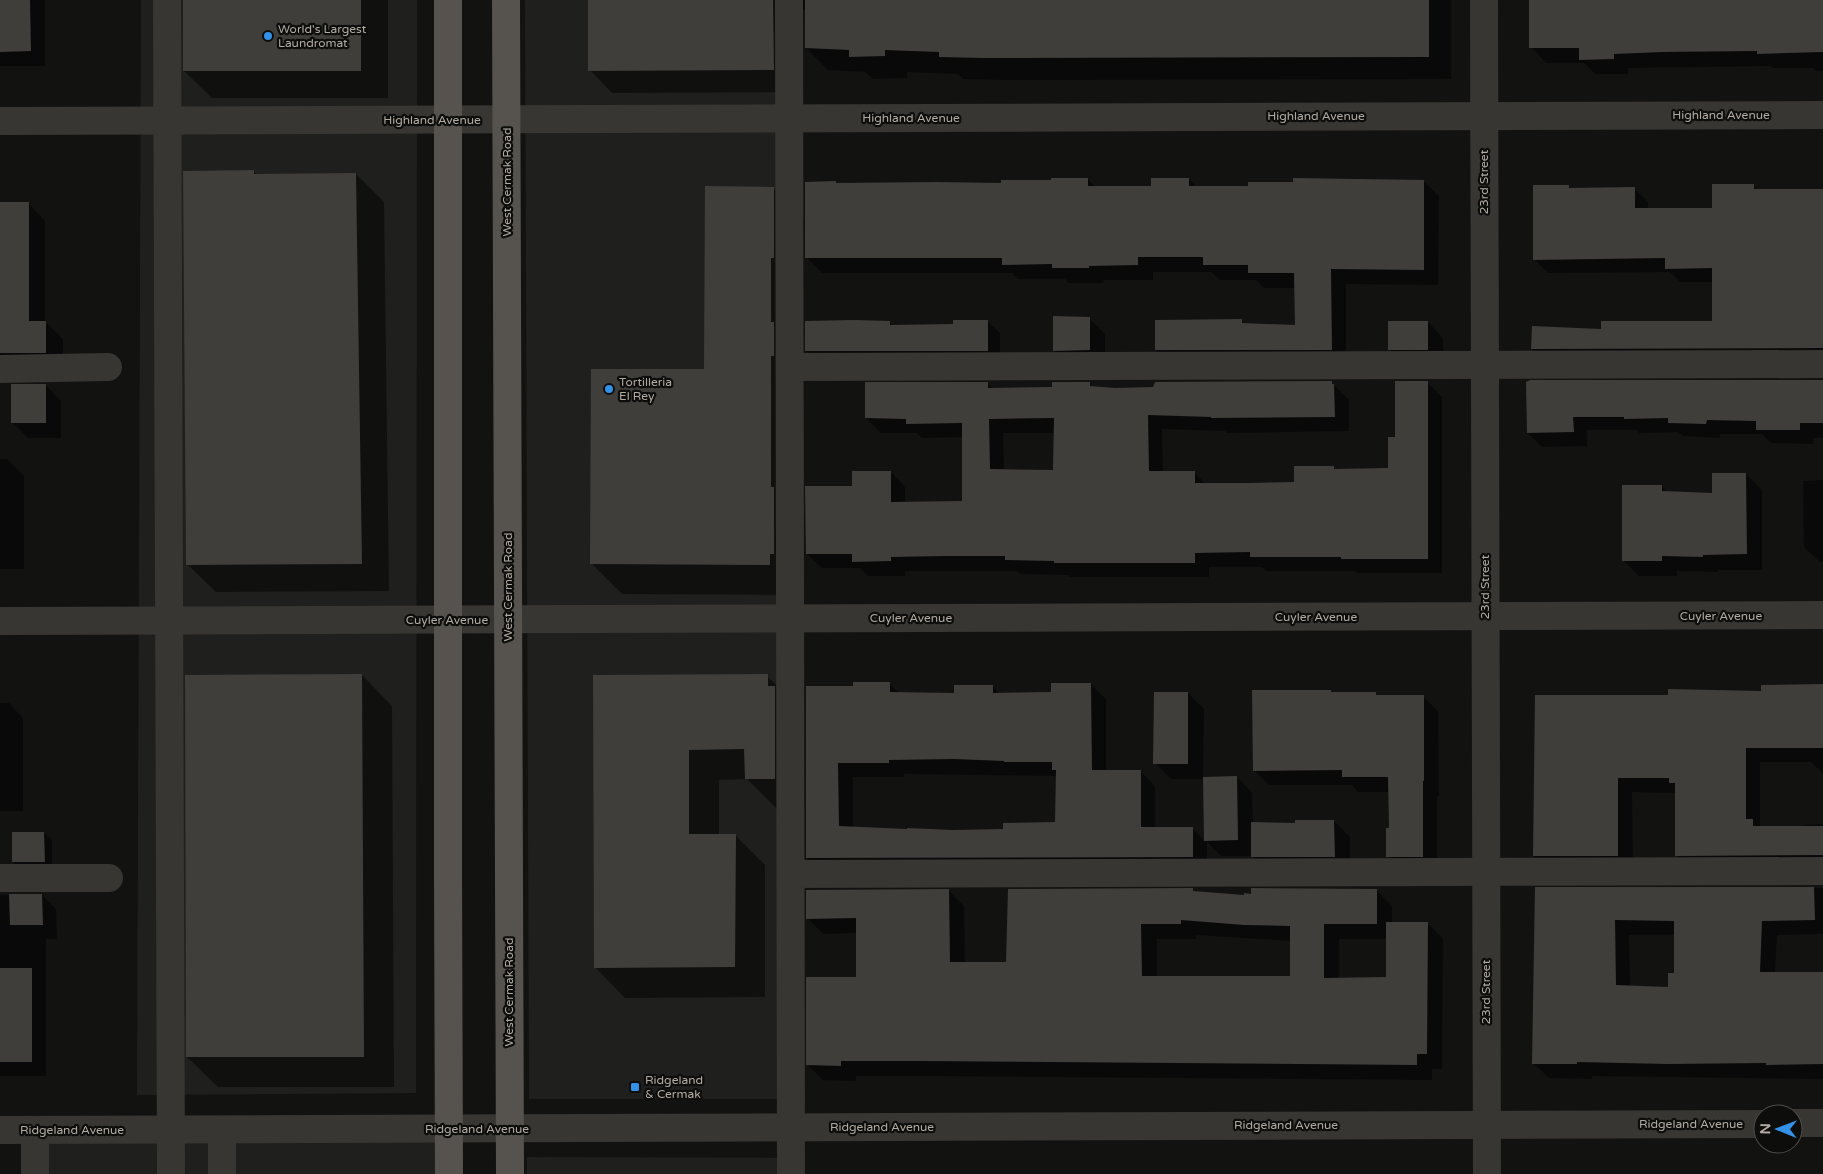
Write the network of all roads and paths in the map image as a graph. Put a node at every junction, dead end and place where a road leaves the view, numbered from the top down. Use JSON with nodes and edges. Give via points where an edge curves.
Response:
{"nodes":[{"id":1,"x":167,"y":0,"type":"edge"},
{"id":2,"x":448,"y":0,"type":"edge"},
{"id":3,"x":506,"y":0,"type":"edge"},
{"id":4,"x":789,"y":0,"type":"edge"},
{"id":5,"x":1484,"y":0,"type":"edge"},
{"id":6,"x":1823,"y":114,"type":"edge"},
{"id":7,"x":1484,"y":116,"type":"junction"},
{"id":8,"x":789,"y":118,"type":"junction"},
{"id":9,"x":166,"y":120,"type":"junction"},
{"id":10,"x":448,"y":120,"type":"junction"},
{"id":11,"x":507,"y":120,"type":"junction"},
{"id":12,"x":0,"y":121,"type":"edge"},
{"id":13,"x":1823,"y":364,"type":"edge"},
{"id":14,"x":1485,"y":365,"type":"junction"},
{"id":15,"x":790,"y":367,"type":"junction"},
{"id":16,"x":108,"y":368,"type":"dead end"},
{"id":17,"x":0,"y":369,"type":"edge"},
{"id":18,"x":1823,"y":615,"type":"edge"},
{"id":19,"x":1486,"y":616,"type":"junction"},
{"id":20,"x":790,"y":618,"type":"junction"},
{"id":21,"x":508,"y":619,"type":"junction"},
{"id":22,"x":448,"y":620,"type":"junction"},
{"id":23,"x":0,"y":621,"type":"edge"},
{"id":24,"x":169,"y":621,"type":"junction"},
{"id":25,"x":1823,"y":871,"type":"edge"},
{"id":26,"x":1486,"y":872,"type":"junction"},
{"id":27,"x":791,"y":874,"type":"junction"},
{"id":28,"x":0,"y":878,"type":"edge"},
{"id":29,"x":109,"y":878,"type":"dead end"},
{"id":30,"x":1803,"y":1123,"type":"edge"},
{"id":31,"x":1823,"y":1123,"type":"edge"},
{"id":32,"x":1753,"y":1124,"type":"edge"},
{"id":33,"x":1486,"y":1125,"type":"junction"},
{"id":34,"x":791,"y":1128,"type":"junction"},
{"id":35,"x":449,"y":1129,"type":"junction"},
{"id":36,"x":510,"y":1129,"type":"junction"},
{"id":37,"x":0,"y":1130,"type":"edge"},
{"id":38,"x":35,"y":1130,"type":"junction"},
{"id":39,"x":171,"y":1130,"type":"junction"},
{"id":40,"x":222,"y":1130,"type":"junction"},
{"id":41,"x":35,"y":1174,"type":"edge"},
{"id":42,"x":170,"y":1174,"type":"edge"},
{"id":43,"x":222,"y":1174,"type":"edge"},
{"id":44,"x":450,"y":1174,"type":"edge"},
{"id":45,"x":510,"y":1174,"type":"edge"},
{"id":46,"x":791,"y":1174,"type":"edge"},
{"id":47,"x":1487,"y":1174,"type":"edge"}],
"edges":[{"from":1,"to":9,"type":"street"},
{"from":2,"to":10,"type":"main road"},
{"from":3,"to":11,"type":"main road","name":"West Cermak Road"},
{"from":4,"to":8,"type":"street"},
{"from":5,"to":7,"type":"street","name":"23rd Street"},
{"from":6,"to":7,"type":"street","name":"Highland Avenue"},
{"from":7,"to":8,"type":"street","name":"Highland Avenue"},
{"from":7,"to":14,"type":"street","name":"23rd Street"},
{"from":8,"to":11,"type":"street","name":"Highland Avenue"},
{"from":8,"to":15,"type":"street"},
{"from":9,"to":10,"type":"street","name":"Highland Avenue"},
{"from":9,"to":12,"type":"street","name":"Highland Avenue"},
{"from":9,"to":24,"type":"street"},
{"from":10,"to":11,"type":"street","name":"Highland Avenue"},
{"from":10,"to":22,"type":"main road"},
{"from":11,"to":21,"type":"main road","name":"West Cermak Road"},
{"from":13,"to":14,"type":"street"},
{"from":14,"to":15,"type":"street"},
{"from":14,"to":19,"type":"street","name":"23rd Street"},
{"from":15,"to":20,"type":"street"},
{"from":16,"to":17,"type":"street"},
{"from":18,"to":19,"type":"street","name":"Cuyler Avenue"},
{"from":19,"to":20,"type":"street","name":"Cuyler Avenue"},
{"from":19,"to":26,"type":"street","name":"23rd Street"},
{"from":20,"to":21,"type":"street","name":"Cuyler Avenue"},
{"from":20,"to":27,"type":"street"},
{"from":21,"to":22,"type":"street","name":"Cuyler Avenue"},
{"from":21,"to":36,"type":"main road","name":"West Cermak Road"},
{"from":22,"to":24,"type":"street","name":"Cuyler Avenue"},
{"from":22,"to":35,"type":"main road"},
{"from":23,"to":24,"type":"street","name":"Cuyler Avenue"},
{"from":24,"to":39,"type":"street"},
{"from":25,"to":26,"type":"street"},
{"from":26,"to":27,"type":"street"},
{"from":26,"to":33,"type":"street","name":"23rd Street"},
{"from":27,"to":34,"type":"street"},
{"from":28,"to":29,"type":"street"},
{"from":30,"to":31,"type":"street"},
{"from":32,"to":33,"type":"street","name":"Ridgeland Avenue"},
{"from":33,"to":34,"type":"street","name":"Ridgeland Avenue"},
{"from":33,"to":47,"type":"street","name":"23rd Street"},
{"from":34,"to":36,"type":"street","name":"Ridgeland Avenue"},
{"from":34,"to":46,"type":"street"},
{"from":35,"to":36,"type":"street","name":"Ridgeland Avenue"},
{"from":35,"to":40,"type":"street","name":"Ridgeland Avenue"},
{"from":35,"to":44,"type":"main road"},
{"from":36,"to":45,"type":"main road","name":"West Cermak Road"},
{"from":37,"to":38,"type":"street","name":"Ridgeland Avenue"},
{"from":38,"to":39,"type":"street","name":"Ridgeland Avenue"},
{"from":38,"to":41,"type":"street"},
{"from":39,"to":40,"type":"street","name":"Ridgeland Avenue"},
{"from":39,"to":42,"type":"street"},
{"from":40,"to":43,"type":"street"}]}
